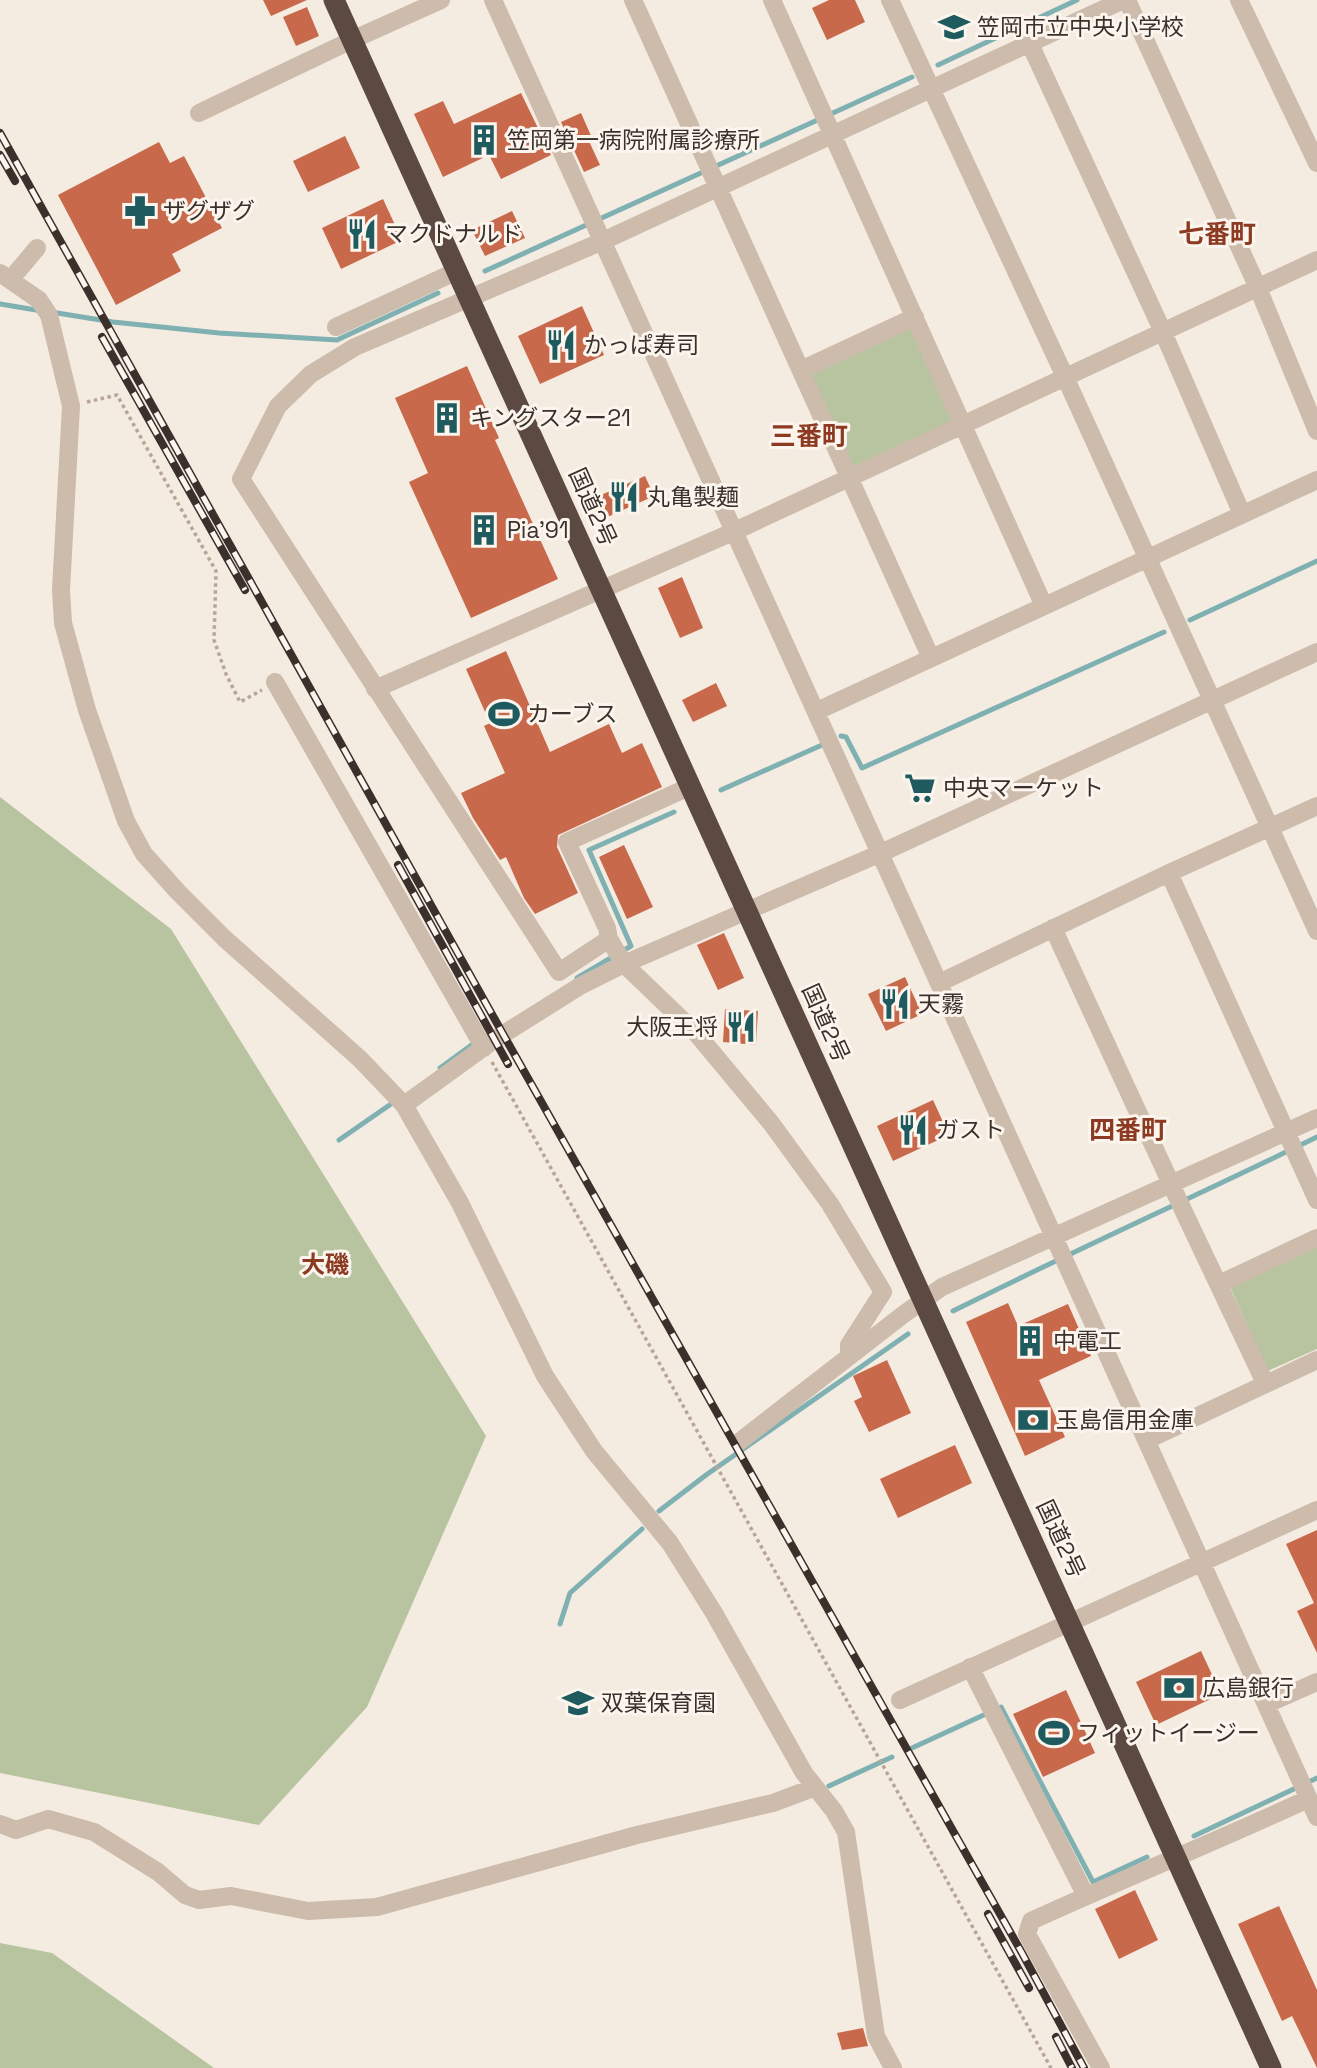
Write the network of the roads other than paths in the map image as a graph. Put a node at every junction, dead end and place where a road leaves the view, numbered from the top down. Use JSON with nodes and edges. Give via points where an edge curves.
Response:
{"nodes":[{"id":1,"x":334,"y":0,"type":"edge"},
{"id":2,"x":440,"y":0,"type":"edge"},
{"id":3,"x":493,"y":0,"type":"edge"},
{"id":4,"x":633,"y":0,"type":"edge"},
{"id":5,"x":772,"y":0,"type":"edge"},
{"id":6,"x":890,"y":0,"type":"edge"},
{"id":7,"x":1125,"y":0,"type":"edge"},
{"id":8,"x":1239,"y":0,"type":"edge"},
{"id":9,"x":352,"y":40,"type":"junction"},
{"id":10,"x":1030,"y":44,"type":"junction"},
{"id":11,"x":932,"y":90,"type":"junction"},
{"id":12,"x":200,"y":113,"type":"dead end"},
{"id":13,"x":828,"y":123,"type":"junction"},
{"id":14,"x":1317,"y":163,"type":"edge"},
{"id":15,"x":713,"y":175,"type":"junction"},
{"id":16,"x":597,"y":228,"type":"junction"},
{"id":17,"x":37,"y":248,"type":"dead end"},
{"id":18,"x":1317,"y":260,"type":"edge"},
{"id":19,"x":457,"y":271,"type":"junction"},
{"id":20,"x":5,"y":276,"type":"edge"},
{"id":21,"x":1258,"y":288,"type":"junction"},
{"id":22,"x":469,"y":299,"type":"junction"},
{"id":23,"x":915,"y":317,"type":"junction"},
{"id":24,"x":336,"y":327,"type":"dead end"},
{"id":25,"x":1163,"y":332,"type":"junction"},
{"id":26,"x":801,"y":370,"type":"junction"},
{"id":27,"x":1066,"y":379,"type":"junction"},
{"id":28,"x":963,"y":424,"type":"junction"},
{"id":29,"x":1317,"y":431,"type":"edge"},
{"id":30,"x":849,"y":477,"type":"junction"},
{"id":31,"x":1317,"y":480,"type":"edge"},
{"id":32,"x":1242,"y":514,"type":"junction"},
{"id":33,"x":735,"y":531,"type":"junction"},
{"id":34,"x":1147,"y":558,"type":"junction"},
{"id":35,"x":601,"y":588,"type":"junction"},
{"id":36,"x":1044,"y":606,"type":"junction"},
{"id":37,"x":1317,"y":652,"type":"edge"},
{"id":38,"x":931,"y":658,"type":"junction"},
{"id":39,"x":275,"y":682,"type":"road end"},
{"id":40,"x":376,"y":689,"type":"junction"},
{"id":41,"x":1213,"y":701,"type":"junction"},
{"id":42,"x":817,"y":711,"type":"junction"},
{"id":43,"x":689,"y":787,"type":"junction"},
{"id":44,"x":1317,"y":806,"type":"edge"},
{"id":45,"x":1270,"y":827,"type":"junction"},
{"id":46,"x":881,"y":853,"type":"junction"},
{"id":47,"x":1169,"y":873,"type":"junction"},
{"id":48,"x":746,"y":910,"type":"junction"},
{"id":49,"x":1053,"y":928,"type":"junction"},
{"id":50,"x":1317,"y":931,"type":"edge"},
{"id":51,"x":617,"y":952,"type":"junction"},
{"id":52,"x":939,"y":983,"type":"junction"},
{"id":53,"x":481,"y":1042,"type":"junction"},
{"id":54,"x":404,"y":1105,"type":"junction"},
{"id":55,"x":1317,"y":1118,"type":"edge"},
{"id":56,"x":1291,"y":1143,"type":"junction"},
{"id":57,"x":1177,"y":1198,"type":"junction"},
{"id":58,"x":1317,"y":1200,"type":"edge"},
{"id":59,"x":1317,"y":1238,"type":"edge"},
{"id":60,"x":1056,"y":1240,"type":"junction"},
{"id":61,"x":1219,"y":1284,"type":"junction"},
{"id":62,"x":923,"y":1300,"type":"junction"},
{"id":63,"x":849,"y":1356,"type":"junction"},
{"id":64,"x":1317,"y":1360,"type":"edge"},
{"id":65,"x":1265,"y":1383,"type":"junction"},
{"id":66,"x":1147,"y":1440,"type":"junction"},
{"id":67,"x":740,"y":1442,"type":"dead end"},
{"id":68,"x":1317,"y":1510,"type":"edge"},
{"id":69,"x":1201,"y":1564,"type":"junction"},
{"id":70,"x":1070,"y":1622,"type":"junction"},
{"id":71,"x":970,"y":1667,"type":"junction"},
{"id":72,"x":1317,"y":1682,"type":"edge"},
{"id":73,"x":900,"y":1700,"type":"dead end"},
{"id":74,"x":1267,"y":1704,"type":"junction"},
{"id":75,"x":813,"y":1788,"type":"junction"},
{"id":76,"x":1304,"y":1788,"type":"junction"},
{"id":77,"x":1317,"y":1817,"type":"edge"},
{"id":78,"x":0,"y":1824,"type":"edge"},
{"id":79,"x":1176,"y":1858,"type":"junction"},
{"id":80,"x":1086,"y":1896,"type":"junction"},
{"id":81,"x":893,"y":2068,"type":"edge"},
{"id":82,"x":1101,"y":2068,"type":"edge"},
{"id":83,"x":1271,"y":2068,"type":"edge"}],
"edges":[{"from":1,"to":9,"type":"highway","name":"国道2号"},
{"from":2,"to":9,"type":"street"},
{"from":3,"to":16,"type":"street"},
{"from":4,"to":15,"type":"street"},
{"from":5,"to":13,"type":"street"},
{"from":6,"to":11,"type":"street"},
{"from":7,"to":10,"type":"street"},
{"from":7,"to":21,"type":"street"},
{"from":8,"to":14,"type":"street"},
{"from":9,"to":12,"type":"street"},
{"from":9,"to":19,"type":"highway","name":"国道2号"},
{"from":10,"to":11,"type":"street"},
{"from":10,"to":25,"type":"street"},
{"from":11,"to":13,"type":"street"},
{"from":11,"to":27,"type":"street"},
{"from":13,"to":15,"type":"street"},
{"from":13,"to":23,"type":"street"},
{"from":15,"to":16,"type":"street"},
{"from":15,"to":26,"type":"street"},
{"from":16,"to":22,"type":"street"},
{"from":16,"to":33,"type":"street"},
{"from":17,"to":20,"type":"street"},
{"from":18,"to":21,"type":"street"},
{"from":19,"to":22,"type":"highway","name":"国道2号"},
{"from":19,"to":24,"type":"street"},
{"from":20,"to":54,"type":"street","via":[[46,310],[71,405],[63,623],[87,710],[126,821],[144,853],[178,892]]},
{"from":21,"to":25,"type":"street"},
{"from":21,"to":29,"type":"street"},
{"from":22,"to":35,"type":"highway","name":"国道2号"},
{"from":22,"to":40,"type":"street","via":[[355,348],[312,374],[278,406],[241,479]]},
{"from":23,"to":26,"type":"street"},
{"from":23,"to":28,"type":"street"},
{"from":25,"to":27,"type":"street"},
{"from":25,"to":32,"type":"street"},
{"from":26,"to":30,"type":"street"},
{"from":27,"to":28,"type":"street"},
{"from":27,"to":34,"type":"street"},
{"from":28,"to":30,"type":"street"},
{"from":28,"to":36,"type":"street"},
{"from":30,"to":33,"type":"street"},
{"from":30,"to":38,"type":"street"},
{"from":31,"to":32,"type":"street"},
{"from":32,"to":34,"type":"street"},
{"from":33,"to":35,"type":"street"},
{"from":33,"to":42,"type":"street"},
{"from":34,"to":36,"type":"street"},
{"from":34,"to":41,"type":"street"},
{"from":35,"to":40,"type":"street"},
{"from":35,"to":43,"type":"highway","name":"国道2号"},
{"from":36,"to":38,"type":"street"},
{"from":37,"to":41,"type":"street"},
{"from":38,"to":42,"type":"street"},
{"from":39,"to":53,"type":"street"},
{"from":40,"to":51,"type":"street","via":[[559,972]]},
{"from":41,"to":45,"type":"street"},
{"from":41,"to":46,"type":"street"},
{"from":42,"to":46,"type":"street"},
{"from":43,"to":48,"type":"highway","name":"国道2号"},
{"from":43,"to":51,"type":"street","via":[[566,842]]},
{"from":44,"to":45,"type":"street"},
{"from":45,"to":47,"type":"street"},
{"from":45,"to":50,"type":"street"},
{"from":46,"to":48,"type":"street"},
{"from":46,"to":52,"type":"street"},
{"from":47,"to":49,"type":"street"},
{"from":47,"to":56,"type":"street"},
{"from":48,"to":51,"type":"street"},
{"from":48,"to":62,"type":"highway","name":"国道2号"},
{"from":49,"to":52,"type":"street"},
{"from":49,"to":57,"type":"street"},
{"from":51,"to":53,"type":"street","via":[[580,986]]},
{"from":51,"to":63,"type":"street","via":[[696,1033],[771,1123],[830,1204],[883,1292],[849,1345]]},
{"from":52,"to":60,"type":"street"},
{"from":53,"to":54,"type":"street"},
{"from":54,"to":75,"type":"street","via":[[460,1203],[544,1376],[594,1451],[670,1543]]},
{"from":55,"to":56,"type":"street"},
{"from":56,"to":57,"type":"street"},
{"from":56,"to":58,"type":"street"},
{"from":57,"to":60,"type":"street"},
{"from":57,"to":61,"type":"street"},
{"from":59,"to":61,"type":"street"},
{"from":60,"to":62,"type":"street","via":[[943,1287]]},
{"from":60,"to":66,"type":"street"},
{"from":61,"to":65,"type":"street"},
{"from":62,"to":63,"type":"street"},
{"from":62,"to":70,"type":"highway","name":"国道2号"},
{"from":63,"to":67,"type":"street"},
{"from":64,"to":65,"type":"street"},
{"from":65,"to":66,"type":"street"},
{"from":66,"to":69,"type":"street"},
{"from":68,"to":69,"type":"street"},
{"from":69,"to":70,"type":"street"},
{"from":69,"to":74,"type":"street"},
{"from":70,"to":71,"type":"street"},
{"from":70,"to":79,"type":"highway","name":"国道2号"},
{"from":71,"to":73,"type":"street"},
{"from":71,"to":80,"type":"street"},
{"from":72,"to":74,"type":"street"},
{"from":74,"to":76,"type":"street"},
{"from":75,"to":78,"type":"street","via":[[773,1803],[637,1835],[377,1907],[308,1911],[231,1896],[199,1900],[94,1832],[48,1819],[16,1830]]},
{"from":75,"to":81,"type":"street","via":[[846,1832],[876,2036]]},
{"from":76,"to":77,"type":"street"},
{"from":76,"to":79,"type":"street"},
{"from":79,"to":80,"type":"street"},
{"from":79,"to":83,"type":"highway","name":"国道2号"},
{"from":80,"to":82,"type":"street","via":[[1031,1921],[1027,1934]]}]}
